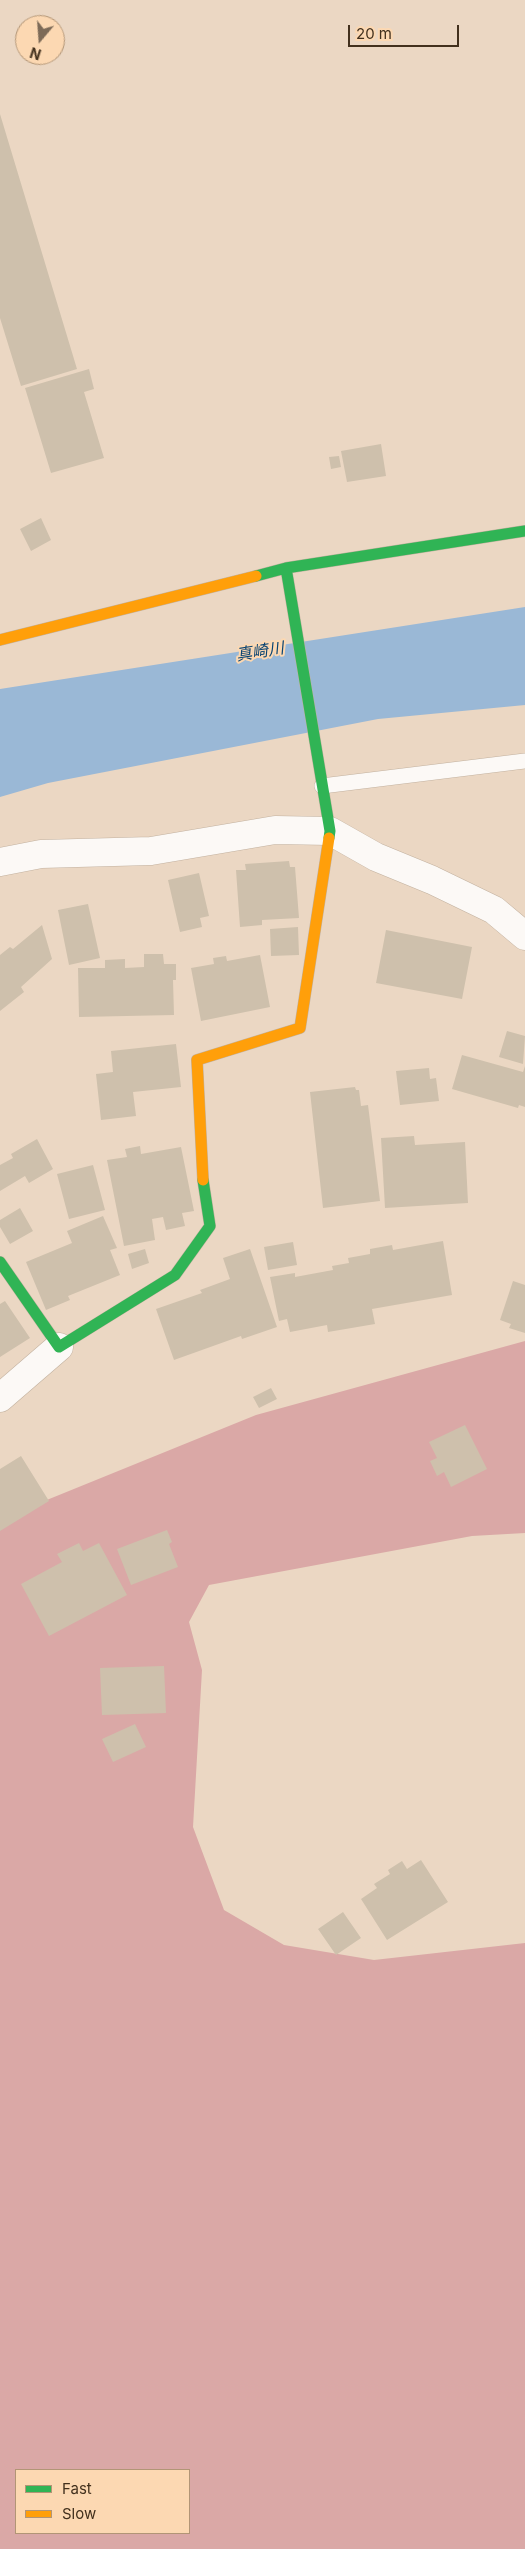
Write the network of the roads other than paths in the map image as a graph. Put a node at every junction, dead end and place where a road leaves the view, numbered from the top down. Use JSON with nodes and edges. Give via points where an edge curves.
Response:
{"nodes":[{"id":1,"x":525,"y":531,"type":"edge"},
{"id":2,"x":286,"y":568,"type":"junction"},
{"id":3,"x":0,"y":640,"type":"edge"},
{"id":4,"x":525,"y":761,"type":"edge"},
{"id":5,"x":322,"y":786,"type":"junction"},
{"id":6,"x":330,"y":831,"type":"junction"},
{"id":7,"x":0,"y":862,"type":"edge"},
{"id":8,"x":525,"y":936,"type":"edge"},
{"id":9,"x":0,"y":1262,"type":"edge"},
{"id":10,"x":59,"y":1346,"type":"junction"},
{"id":11,"x":0,"y":1398,"type":"edge"}],
"edges":[{"from":1,"to":2,"type":"street"},
{"from":2,"to":3,"type":"street"},
{"from":2,"to":5,"type":"street"},
{"from":4,"to":5,"type":"lane"},
{"from":5,"to":6,"type":"street"},
{"from":6,"to":7,"type":"street","via":[[276,830],[151,851],[41,854]]},
{"from":6,"to":8,"type":"street","via":[[376,857],[494,910]]},
{"from":6,"to":10,"type":"street","via":[[300,1028],[197,1060],[202,1159],[210,1226],[175,1275]]},
{"from":9,"to":10,"type":"street"},
{"from":10,"to":11,"type":"street"}]}
